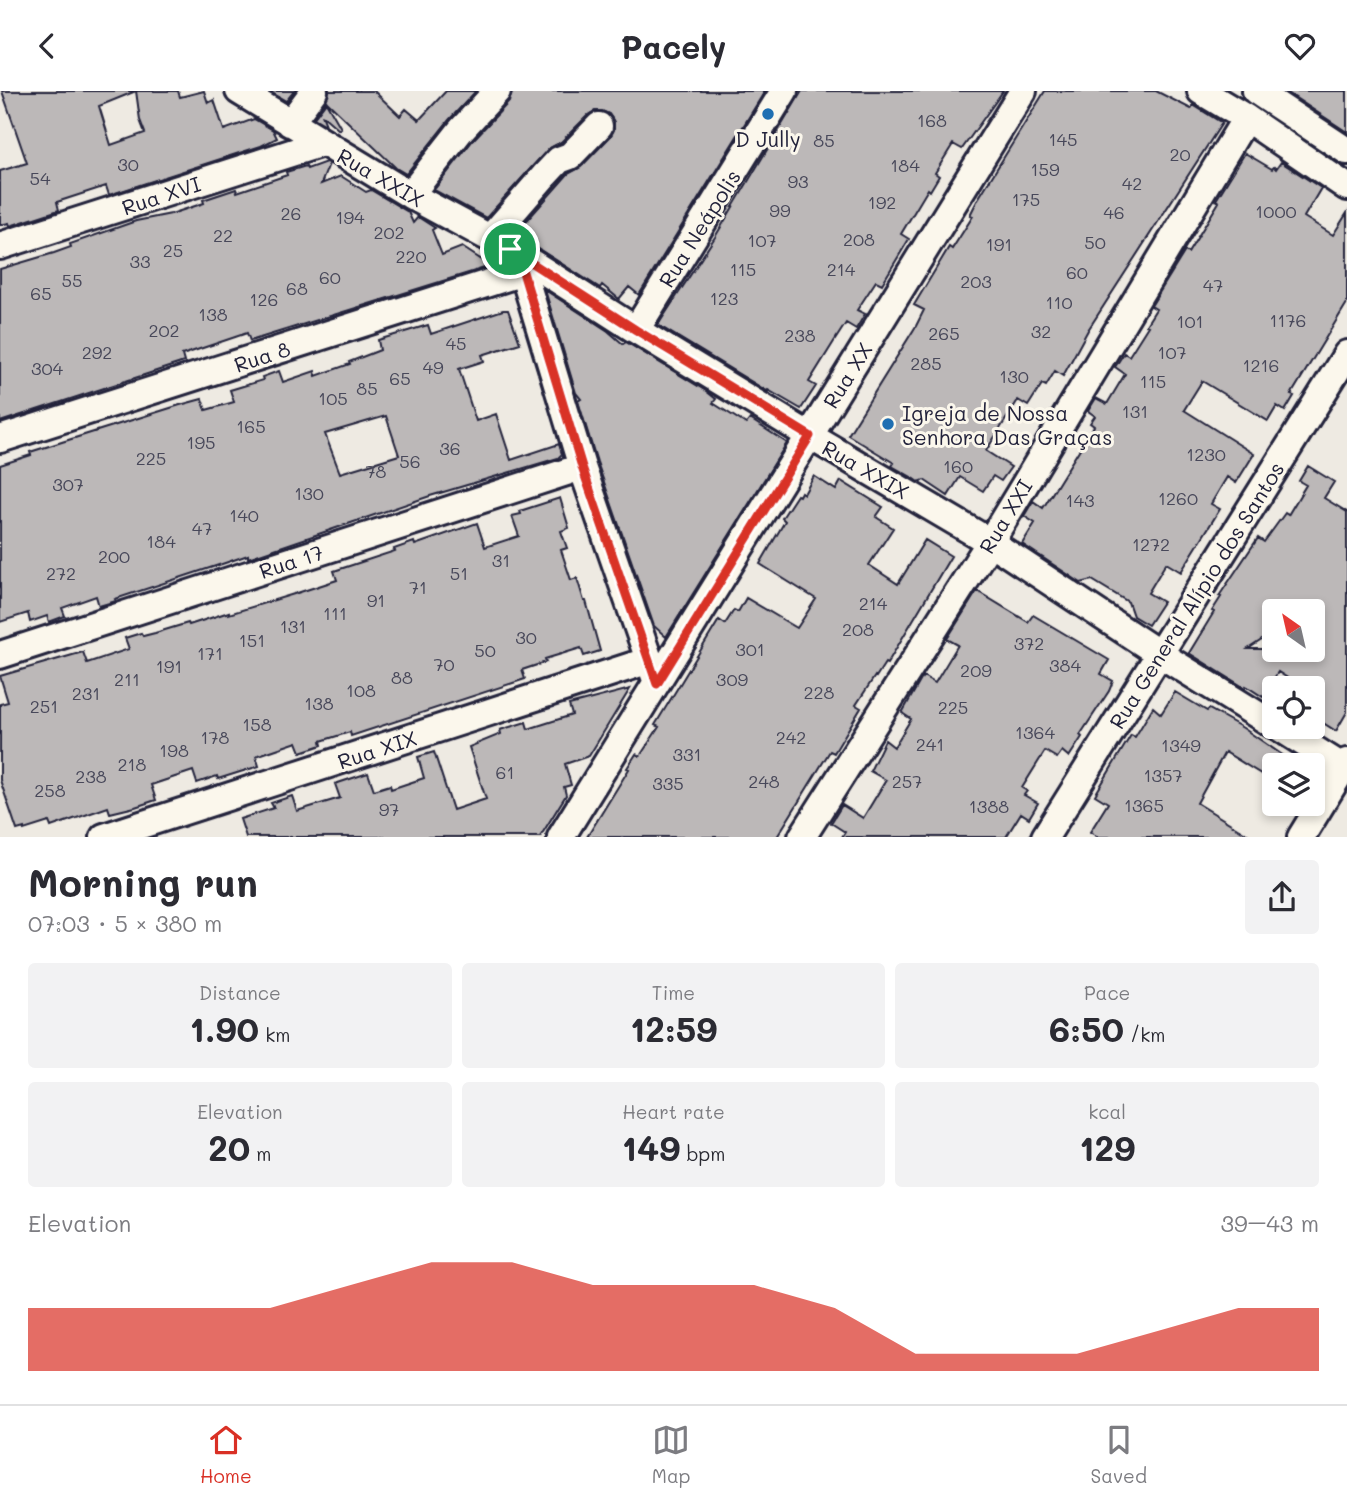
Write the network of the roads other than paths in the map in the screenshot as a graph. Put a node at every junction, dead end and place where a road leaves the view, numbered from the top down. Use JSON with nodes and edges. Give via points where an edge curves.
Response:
{"nodes":[{"id":1,"x":239,"y":91,"type":"edge"},
{"id":2,"x":314,"y":91,"type":"edge"},
{"id":3,"x":497,"y":91,"type":"edge"},
{"id":4,"x":784,"y":91,"type":"edge"},
{"id":5,"x":1023,"y":91,"type":"edge"},
{"id":6,"x":1201,"y":91,"type":"edge"},
{"id":7,"x":1256,"y":91,"type":"edge"},
{"id":8,"x":1246,"y":118,"type":"junction"},
{"id":9,"x":290,"y":123,"type":"junction"},
{"id":10,"x":599,"y":126,"type":"dead end"},
{"id":11,"x":322,"y":143,"type":"junction"},
{"id":12,"x":1347,"y":151,"type":"edge"},
{"id":13,"x":1347,"y":187,"type":"edge"},
{"id":14,"x":410,"y":195,"type":"junction"},
{"id":15,"x":500,"y":244,"type":"junction"},
{"id":16,"x":0,"y":246,"type":"edge"},
{"id":17,"x":523,"y":272,"type":"junction"},
{"id":18,"x":636,"y":330,"type":"junction"},
{"id":19,"x":1347,"y":354,"type":"edge"},
{"id":20,"x":810,"y":436,"type":"junction"},
{"id":21,"x":0,"y":439,"type":"edge"},
{"id":22,"x":582,"y":467,"type":"junction"},
{"id":23,"x":990,"y":542,"type":"junction"},
{"id":24,"x":1158,"y":653,"type":"junction"},
{"id":25,"x":0,"y":655,"type":"edge"},
{"id":26,"x":653,"y":672,"type":"junction"},
{"id":27,"x":1262,"y":717,"type":"edge"},
{"id":28,"x":1299,"y":739,"type":"edge"},
{"id":29,"x":1346,"y":766,"type":"edge"},
{"id":30,"x":104,"y":837,"type":"edge"},
{"id":31,"x":561,"y":837,"type":"edge"},
{"id":32,"x":802,"y":837,"type":"edge"},
{"id":33,"x":1045,"y":837,"type":"edge"},
{"id":34,"x":1301,"y":837,"type":"edge"}],
"edges":[{"from":1,"to":9,"type":"street","name":"Rua XXIX"},
{"from":2,"to":9,"type":"street"},
{"from":3,"to":14,"type":"street"},
{"from":4,"to":18,"type":"street","name":"Rua Neápolis"},
{"from":5,"to":20,"type":"street","name":"Rua XX"},
{"from":6,"to":8,"type":"street"},
{"from":7,"to":12,"type":"street"},
{"from":8,"to":13,"type":"street"},
{"from":8,"to":23,"type":"street","name":"Rua XXI"},
{"from":9,"to":11,"type":"street","name":"Rua XXIX"},
{"from":10,"to":15,"type":"street","via":[[544,176]]},
{"from":11,"to":14,"type":"street","name":"Rua XXIX"},
{"from":11,"to":16,"type":"street","name":"Rua XVI"},
{"from":14,"to":15,"type":"street","name":"Rua XXIX"},
{"from":15,"to":17,"type":"street"},
{"from":15,"to":18,"type":"street","name":"Rua XXIX"},
{"from":17,"to":21,"type":"street","name":"Rua 8"},
{"from":17,"to":22,"type":"street"},
{"from":18,"to":20,"type":"street","name":"Rua XXIX"},
{"from":19,"to":24,"type":"street","name":"Rua General Alípio dos Santos"},
{"from":20,"to":23,"type":"street","name":"Rua XXIX"},
{"from":20,"to":26,"type":"street","name":"Rua XX"},
{"from":22,"to":25,"type":"street","name":"Rua 17"},
{"from":22,"to":26,"type":"street"},
{"from":23,"to":24,"type":"street","name":"Rua XXIX"},
{"from":23,"to":32,"type":"street","name":"Rua XXI"},
{"from":24,"to":27,"type":"street","name":"Rua XXIX"},
{"from":24,"to":33,"type":"street","name":"Rua General Alípio dos Santos"},
{"from":26,"to":30,"type":"street","name":"Rua XIX"},
{"from":26,"to":31,"type":"street","name":"Rua XX"},
{"from":28,"to":29,"type":"street","name":"Rua XXIX"},
{"from":29,"to":34,"type":"street"}]}
